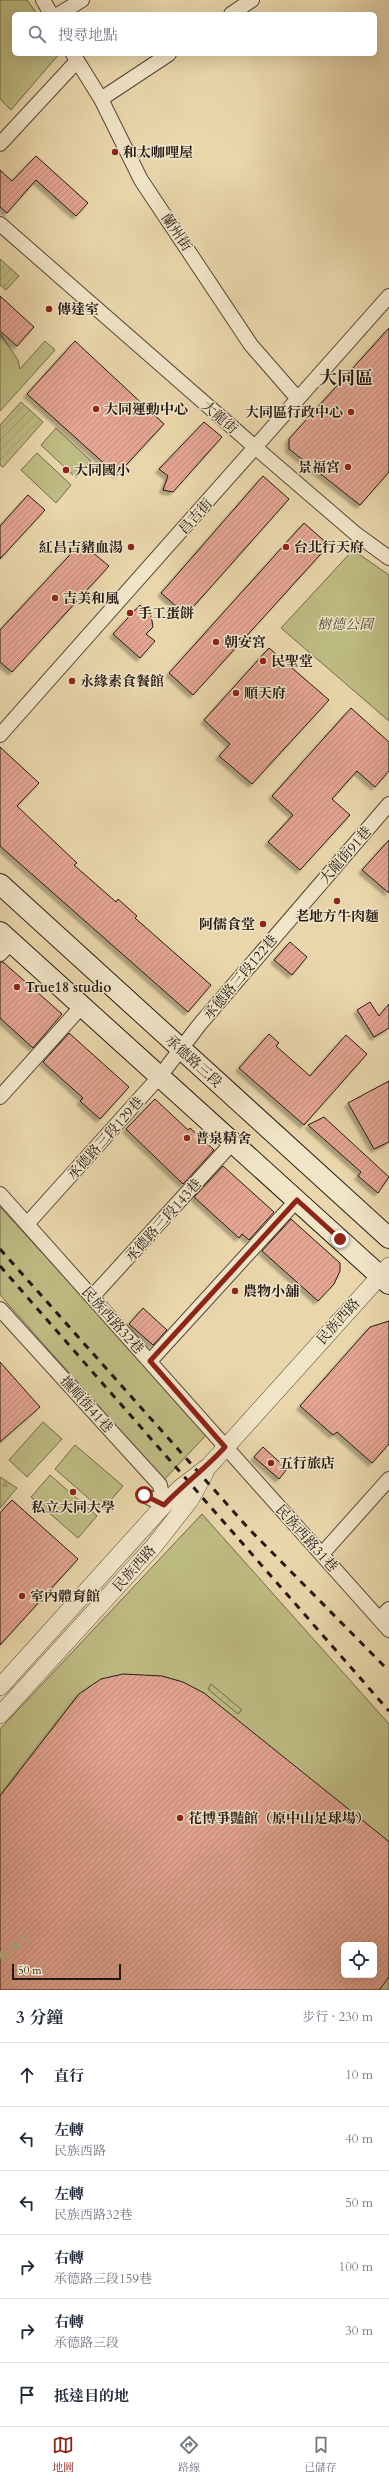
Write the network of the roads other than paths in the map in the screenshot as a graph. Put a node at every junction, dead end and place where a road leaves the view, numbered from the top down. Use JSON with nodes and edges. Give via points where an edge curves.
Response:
{"nodes":[{"id":1,"x":43,"y":0,"type":"edge"},
{"id":2,"x":82,"y":0,"type":"edge"},
{"id":3,"x":252,"y":0,"type":"edge"},
{"id":4,"x":50,"y":12,"type":"edge"},
{"id":5,"x":62,"y":12,"type":"edge"},
{"id":6,"x":234,"y":12,"type":"edge"},
{"id":7,"x":166,"y":56,"type":"edge"},
{"id":8,"x":75,"y":57,"type":"edge"},
{"id":9,"x":101,"y":99,"type":"junction"},
{"id":10,"x":0,"y":144,"type":"edge"},
{"id":11,"x":0,"y":224,"type":"edge"},
{"id":12,"x":389,"y":296,"type":"edge"},
{"id":13,"x":298,"y":399,"type":"junction"},
{"id":14,"x":256,"y":448,"type":"junction"},
{"id":15,"x":389,"y":558,"type":"edge"},
{"id":16,"x":0,"y":735,"type":"edge"},
{"id":17,"x":389,"y":804,"type":"edge"},
{"id":18,"x":0,"y":884,"type":"edge"},
{"id":19,"x":300,"y":906,"type":"joint"},
{"id":20,"x":4,"y":943,"type":"edge"},
{"id":21,"x":82,"y":1006,"type":"junction"},
{"id":22,"x":180,"y":1048,"type":"junction"},
{"id":23,"x":160,"y":1076,"type":"junction"},
{"id":24,"x":0,"y":1097,"type":"edge"},
{"id":25,"x":234,"y":1142,"type":"junction"},
{"id":26,"x":0,"y":1194,"type":"edge"},
{"id":27,"x":297,"y":1200,"type":"junction"},
{"id":28,"x":27,"y":1224,"type":"junction"},
{"id":29,"x":389,"y":1238,"type":"edge"},
{"id":30,"x":386,"y":1275,"type":"edge"},
{"id":31,"x":92,"y":1297,"type":"junction"},
{"id":32,"x":0,"y":1309,"type":"edge"},
{"id":33,"x":150,"y":1361,"type":"junction"},
{"id":34,"x":225,"y":1447,"type":"junction"},
{"id":35,"x":209,"y":1466,"type":"junction"},
{"id":36,"x":389,"y":1479,"type":"edge"},
{"id":37,"x":144,"y":1495,"type":"dead end"},
{"id":38,"x":164,"y":1505,"type":"junction"},
{"id":39,"x":322,"y":1554,"type":"junction"},
{"id":40,"x":389,"y":1609,"type":"edge"},
{"id":41,"x":379,"y":1620,"type":"junction"},
{"id":42,"x":389,"y":1630,"type":"edge"},
{"id":43,"x":0,"y":1687,"type":"edge"},
{"id":44,"x":0,"y":1715,"type":"edge"}],
"edges":[{"from":1,"to":4,"type":"street"},
{"from":2,"to":5,"type":"street"},
{"from":3,"to":6,"type":"street"},
{"from":7,"to":9,"type":"street"},
{"from":8,"to":9,"type":"street","name":"蘭州街"},
{"from":8,"to":10,"type":"street"},
{"from":9,"to":13,"type":"street","name":"蘭州街","via":[[141,180],[251,345]]},
{"from":11,"to":14,"type":"street","name":"大龍街"},
{"from":12,"to":13,"type":"street","name":"昌吉街"},
{"from":13,"to":14,"type":"street","name":"昌吉街"},
{"from":14,"to":15,"type":"street","name":"大龍街","via":[[356,534]]},
{"from":14,"to":16,"type":"street","name":"昌吉街"},
{"from":17,"to":19,"type":"street","name":"大龍街91巷"},
{"from":18,"to":22,"type":"main road","name":"承德路三段"},
{"from":19,"to":22,"type":"street","name":"承德路三段122巷"},
{"from":20,"to":21,"type":"main road"},
{"from":21,"to":23,"type":"main road"},
{"from":21,"to":24,"type":"street"},
{"from":22,"to":23,"type":"street","name":"承德路三段129巷"},
{"from":22,"to":29,"type":"main road","name":"承德路三段"},
{"from":23,"to":25,"type":"main road"},
{"from":23,"to":28,"type":"street","name":"承德路三段129巷"},
{"from":25,"to":27,"type":"main road"},
{"from":25,"to":31,"type":"street","name":"承德路三段143巷"},
{"from":26,"to":28,"type":"street","name":"民族西路32巷"},
{"from":27,"to":30,"type":"main road"},
{"from":27,"to":33,"type":"street"},
{"from":28,"to":31,"type":"street","name":"民族西路32巷"},
{"from":30,"to":34,"type":"street","name":"民族西路"},
{"from":31,"to":33,"type":"street","name":"民族西路32巷"},
{"from":32,"to":38,"type":"street","name":"撫順街41巷","via":[[160,1485]]},
{"from":33,"to":34,"type":"street","name":"民族西路32巷"},
{"from":34,"to":35,"type":"street","name":"民族西路"},
{"from":34,"to":39,"type":"street","name":"民族西路31巷"},
{"from":35,"to":38,"type":"street","name":"民族西路","via":[[179,1489]]},
{"from":35,"to":44,"type":"street","name":"民族西路","via":[[190,1500],[154,1546]]},
{"from":36,"to":39,"type":"street"},
{"from":37,"to":38,"type":"street"},
{"from":38,"to":43,"type":"street","name":"民族西路"},
{"from":39,"to":41,"type":"street","name":"民族西路31巷"},
{"from":40,"to":41,"type":"street"},
{"from":41,"to":42,"type":"street","name":"民族西路31巷"}]}
